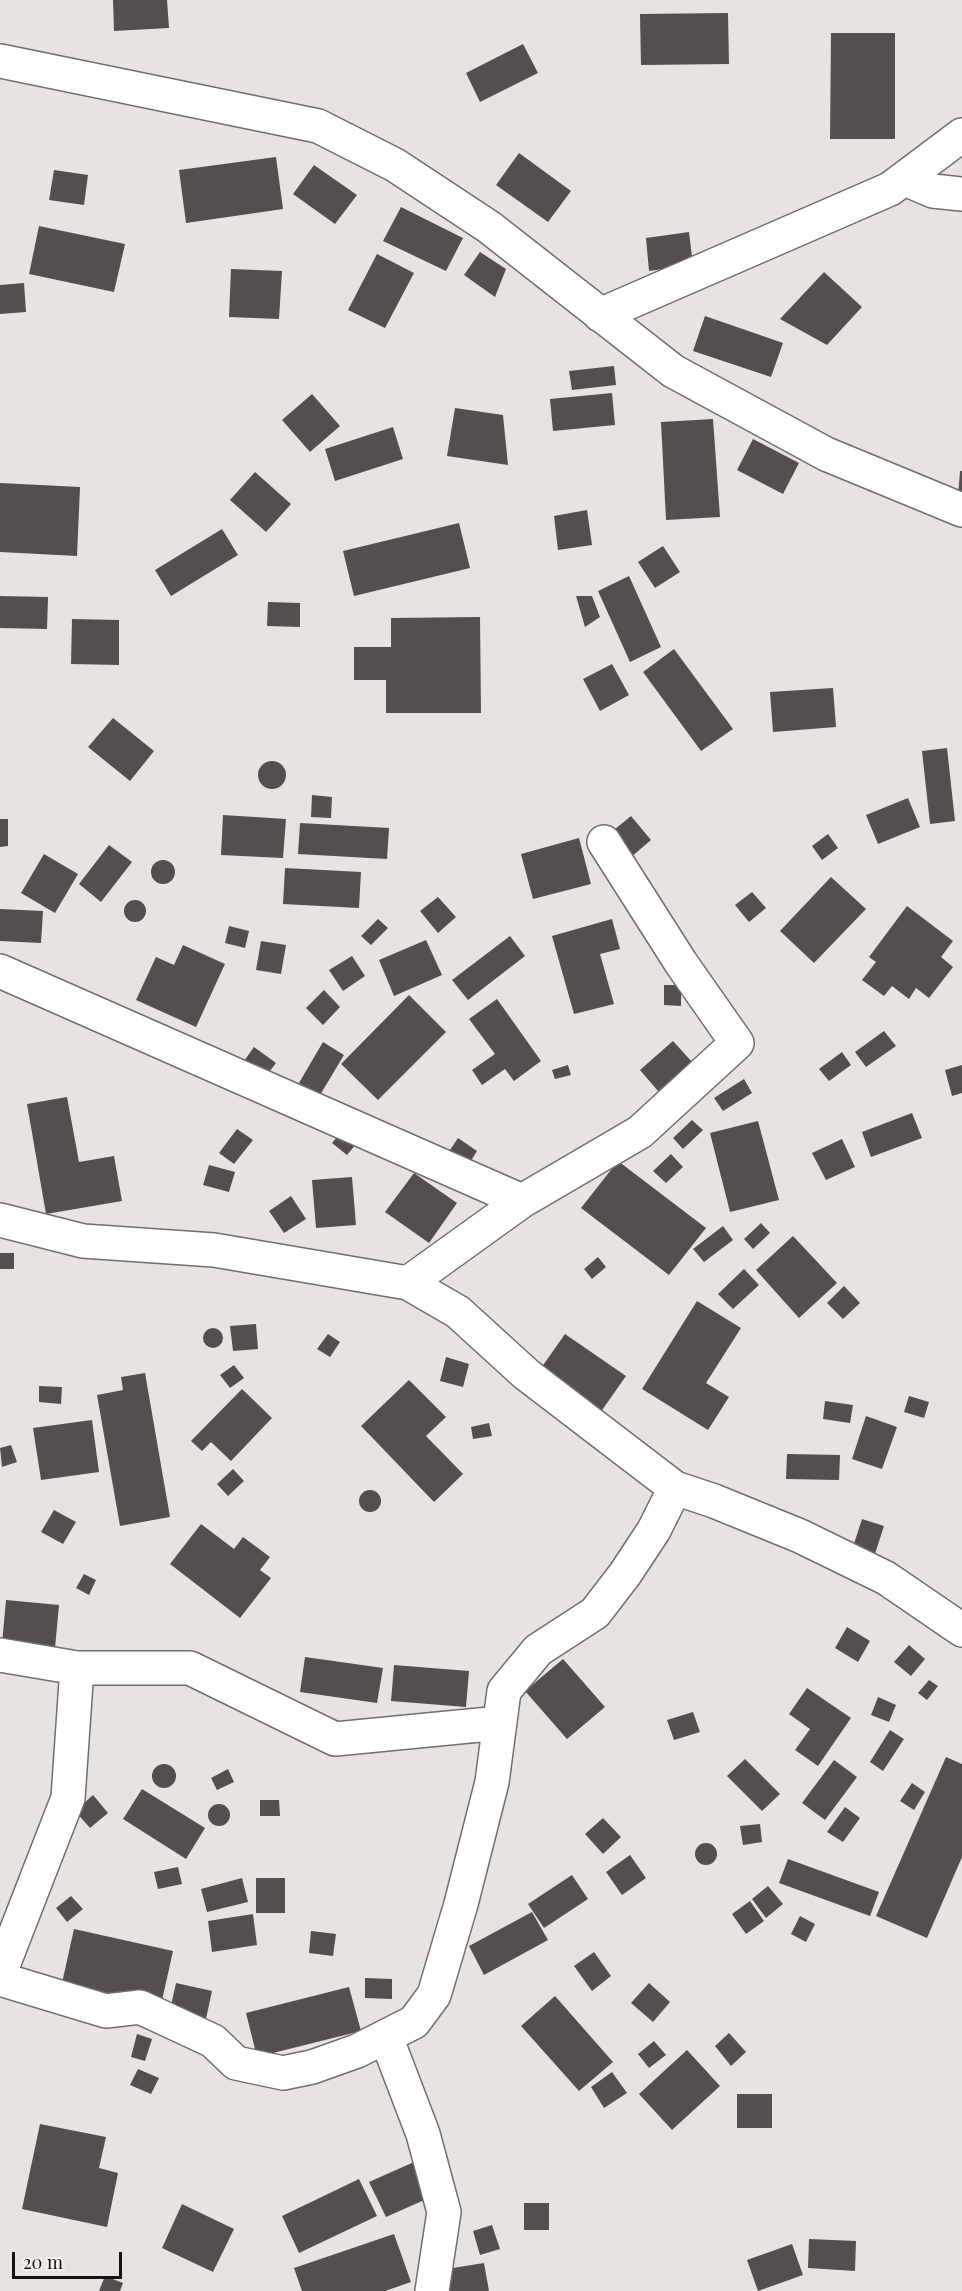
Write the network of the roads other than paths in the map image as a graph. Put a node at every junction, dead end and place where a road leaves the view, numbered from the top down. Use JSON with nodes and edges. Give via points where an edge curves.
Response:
{"nodes":[{"id":1,"x":0,"y":61,"type":"edge"},
{"id":2,"x":962,"y":135,"type":"edge"},
{"id":3,"x":905,"y":179,"type":"junction"},
{"id":4,"x":962,"y":194,"type":"edge"},
{"id":5,"x":600,"y":315,"type":"junction"},
{"id":6,"x":962,"y":510,"type":"edge"},
{"id":7,"x":604,"y":842,"type":"dead end"},
{"id":8,"x":0,"y":971,"type":"edge"},
{"id":9,"x":522,"y":1202,"type":"junction"},
{"id":10,"x":0,"y":1220,"type":"edge"},
{"id":11,"x":408,"y":1283,"type":"junction"},
{"id":12,"x":675,"y":1488,"type":"junction"},
{"id":13,"x":962,"y":1630,"type":"edge"},
{"id":14,"x":0,"y":1655,"type":"edge"},
{"id":15,"x":77,"y":1668,"type":"junction"},
{"id":16,"x":500,"y":1723,"type":"junction"},
{"id":17,"x":0,"y":1973,"type":"edge"},
{"id":18,"x":0,"y":1979,"type":"edge"},
{"id":19,"x":386,"y":2037,"type":"junction"},
{"id":20,"x":432,"y":2291,"type":"edge"}],
"edges":[{"from":1,"to":5,"type":"street","via":[[318,126],[395,165],[489,227]]},
{"from":2,"to":3,"type":"street"},
{"from":3,"to":4,"type":"street","via":[[933,191]]},
{"from":3,"to":5,"type":"street","via":[[890,189]]},
{"from":5,"to":6,"type":"street","via":[[673,370],[826,454]]},
{"from":7,"to":9,"type":"street","via":[[737,1043],[640,1132]]},
{"from":8,"to":9,"type":"street"},
{"from":9,"to":11,"type":"street"},
{"from":10,"to":11,"type":"street","via":[[83,1241],[214,1250]]},
{"from":11,"to":12,"type":"street","via":[[458,1312],[526,1374]]},
{"from":12,"to":13,"type":"street","via":[[800,1536],[886,1578]]},
{"from":12,"to":16,"type":"street","via":[[654,1530],[595,1613],[538,1650],[504,1691]]},
{"from":14,"to":15,"type":"street"},
{"from":15,"to":16,"type":"street","via":[[190,1668],[335,1739]]},
{"from":15,"to":17,"type":"street","via":[[68,1798]]},
{"from":16,"to":19,"type":"street","via":[[492,1782],[462,1904],[434,1995],[414,2022]]},
{"from":18,"to":19,"type":"street","via":[[106,2011],[140,2007],[213,2042],[236,2063],[283,2073],[312,2067]]},
{"from":19,"to":20,"type":"street","via":[[423,2134],[444,2212]]}]}
